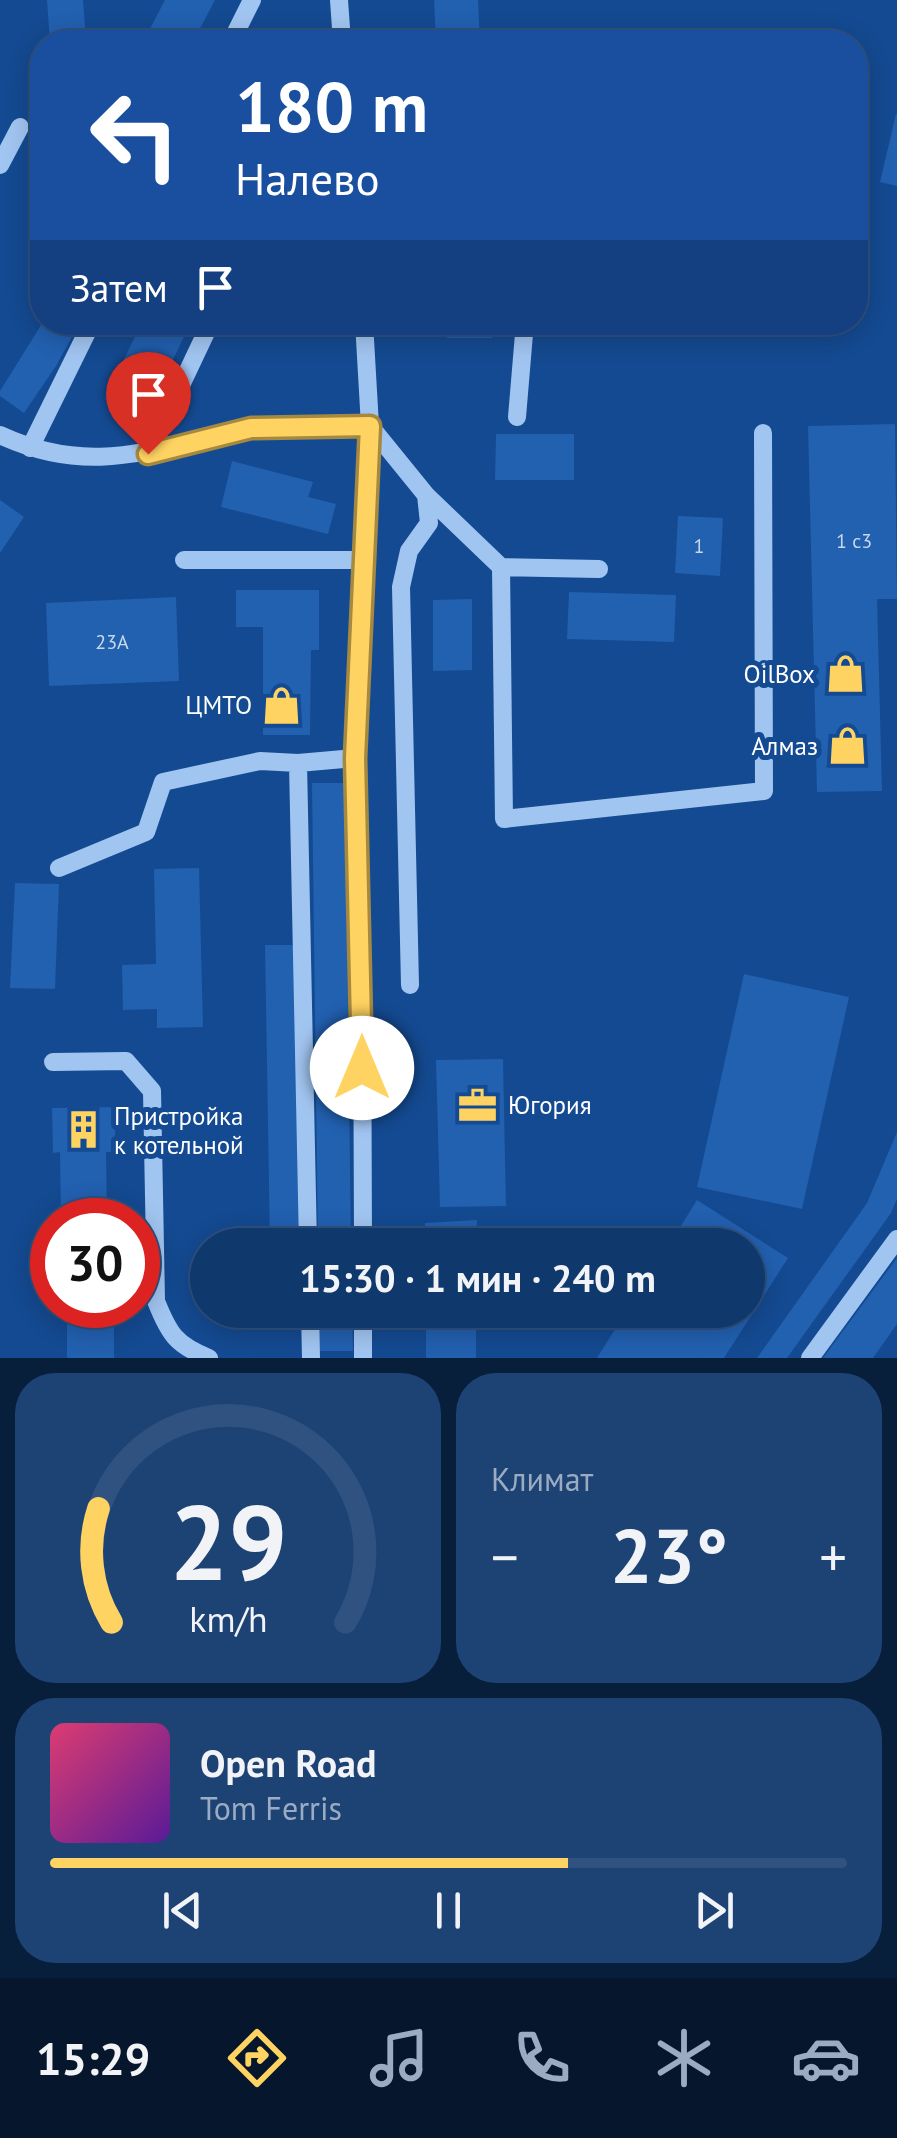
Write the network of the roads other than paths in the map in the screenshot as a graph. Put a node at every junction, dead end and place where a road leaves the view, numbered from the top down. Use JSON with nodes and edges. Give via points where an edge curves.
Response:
{"nodes":[{"id":1,"x":252,"y":0,"type":"edge"},
{"id":2,"x":339,"y":0,"type":"edge"},
{"id":3,"x":237,"y":30,"type":"edge"},
{"id":4,"x":341,"y":30,"type":"edge"},
{"id":5,"x":20,"y":127,"type":"dead end"},
{"id":6,"x":0,"y":165,"type":"edge"},
{"id":7,"x":86,"y":335,"type":"edge"},
{"id":8,"x":205,"y":335,"type":"edge"},
{"id":9,"x":365,"y":335,"type":"edge"},
{"id":10,"x":524,"y":335,"type":"edge"},
{"id":11,"x":517,"y":417,"type":"dead end"},
{"id":12,"x":370,"y":426,"type":"junction"},
{"id":13,"x":762,"y":433,"type":"dead end"},
{"id":14,"x":0,"y":436,"type":"edge"},
{"id":15,"x":30,"y":448,"type":"junction"},
{"id":16,"x":148,"y":454,"type":"junction"},
{"id":17,"x":426,"y":496,"type":"junction"},
{"id":18,"x":184,"y":560,"type":"dead end"},
{"id":19,"x":366,"y":560,"type":"junction"},
{"id":20,"x":501,"y":568,"type":"junction"},
{"id":21,"x":598,"y":569,"type":"dead end"},
{"id":22,"x":355,"y":758,"type":"junction"},
{"id":23,"x":298,"y":763,"type":"junction"},
{"id":24,"x":58,"y":868,"type":"dead end"},
{"id":25,"x":410,"y":985,"type":"dead end"},
{"id":26,"x":54,"y":1062,"type":"dead end"},
{"id":27,"x":308,"y":1228,"type":"edge"},
{"id":28,"x":363,"y":1228,"type":"edge"},
{"id":29,"x":897,"y":1240,"type":"edge"},
{"id":30,"x":310,"y":1328,"type":"edge"},
{"id":31,"x":363,"y":1328,"type":"edge"},
{"id":32,"x":208,"y":1358,"type":"edge"},
{"id":33,"x":311,"y":1358,"type":"edge"},
{"id":34,"x":363,"y":1358,"type":"edge"},
{"id":35,"x":810,"y":1358,"type":"edge"}],
"edges":[{"from":1,"to":3,"type":"street"},
{"from":2,"to":4,"type":"street"},
{"from":5,"to":6,"type":"street"},
{"from":7,"to":15,"type":"street"},
{"from":8,"to":16,"type":"street"},
{"from":9,"to":12,"type":"street"},
{"from":10,"to":11,"type":"street"},
{"from":12,"to":16,"type":"street","via":[[251,428]]},
{"from":12,"to":17,"type":"street"},
{"from":12,"to":19,"type":"street"},
{"from":13,"to":20,"type":"street","via":[[764,791],[504,819]]},
{"from":14,"to":15,"type":"street"},
{"from":15,"to":16,"type":"street","via":[[100,458]]},
{"from":17,"to":20,"type":"street"},
{"from":17,"to":25,"type":"street","via":[[429,522],[408,551],[401,587]]},
{"from":18,"to":19,"type":"street"},
{"from":19,"to":22,"type":"street"},
{"from":20,"to":21,"type":"street"},
{"from":22,"to":23,"type":"street"},
{"from":22,"to":28,"type":"street"},
{"from":23,"to":24,"type":"street","via":[[260,761],[163,782],[146,832]]},
{"from":23,"to":27,"type":"street"},
{"from":26,"to":32,"type":"street","via":[[126,1061],[152,1091],[156,1302],[183,1348]]},
{"from":29,"to":35,"type":"street"},
{"from":30,"to":33,"type":"street"},
{"from":31,"to":34,"type":"street"}]}
